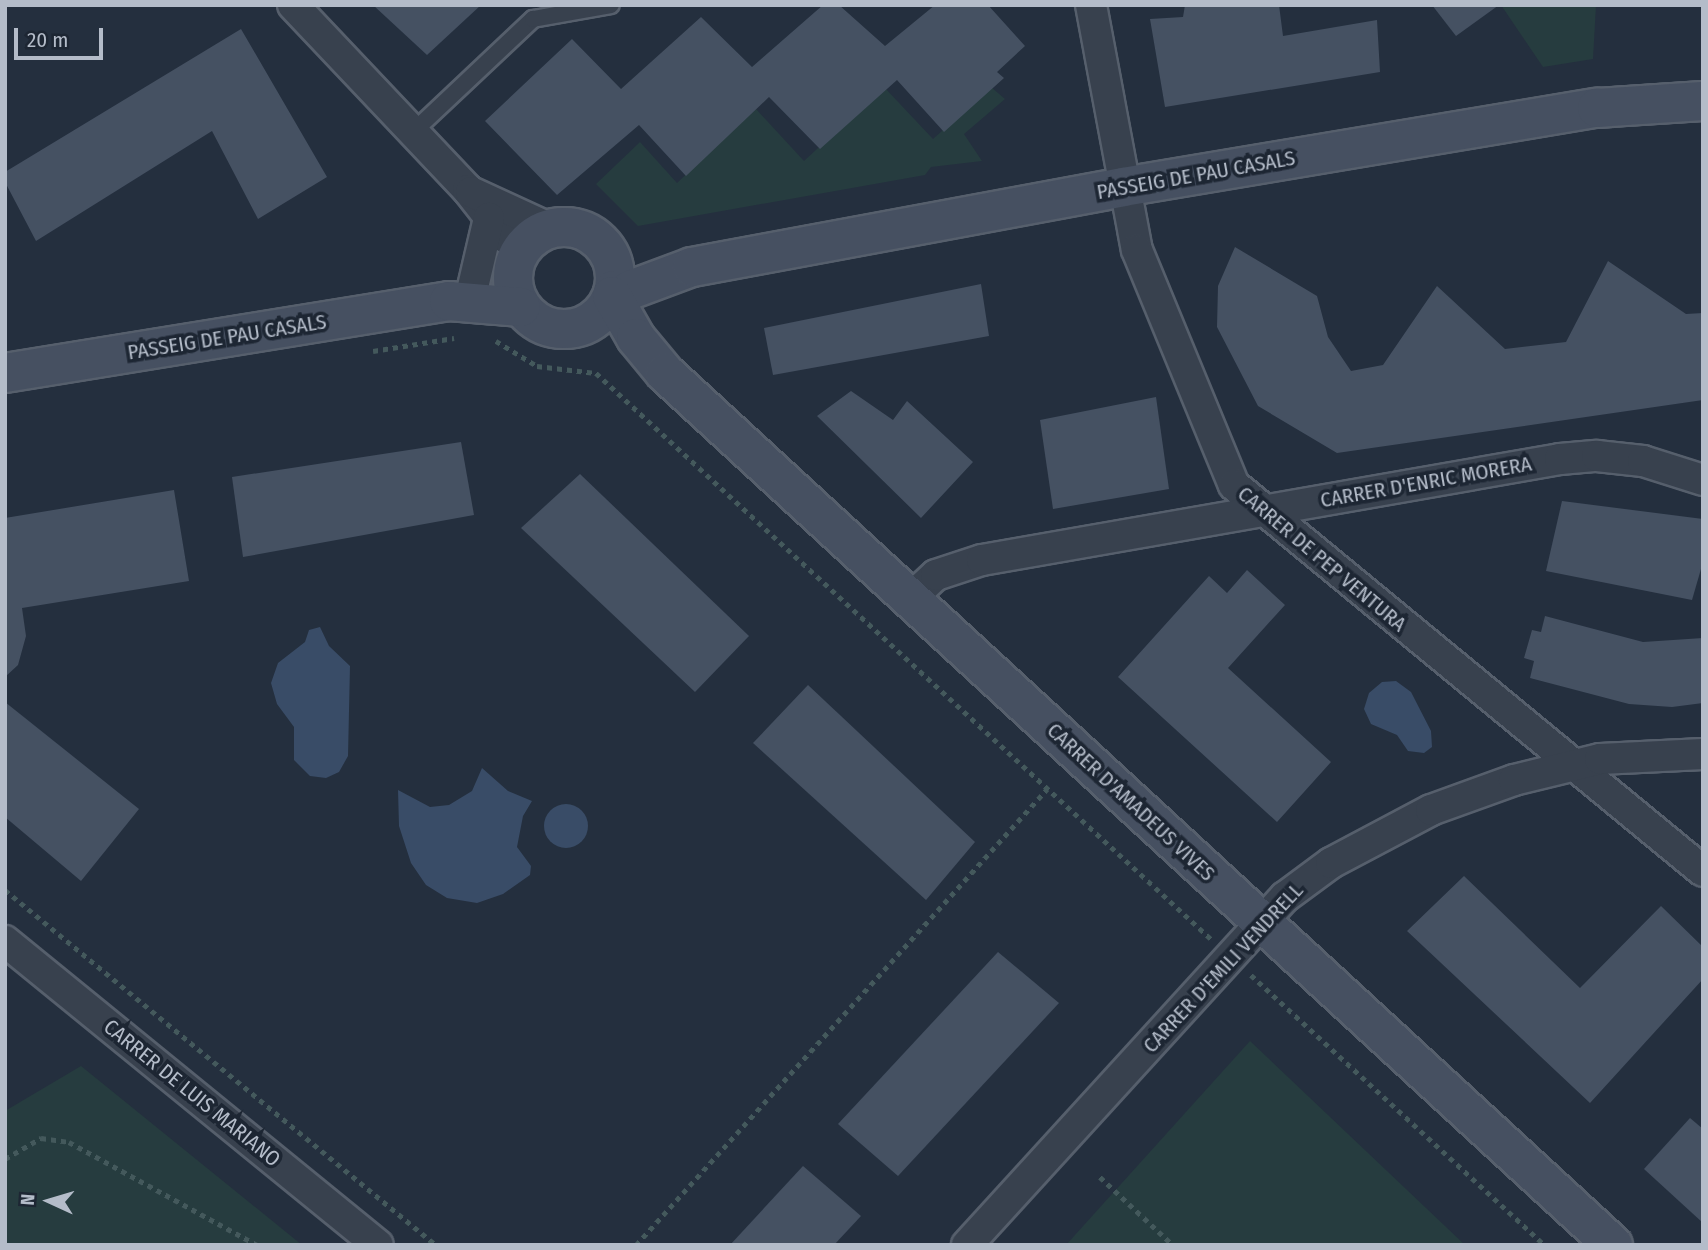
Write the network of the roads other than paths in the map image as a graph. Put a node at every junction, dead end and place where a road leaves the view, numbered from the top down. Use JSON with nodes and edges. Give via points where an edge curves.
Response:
{"nodes":[{"id":1,"x":293,"y":5,"type":"edge"},
{"id":2,"x":611,"y":5,"type":"edge"},
{"id":3,"x":1091,"y":5,"type":"edge"},
{"id":4,"x":1703,"y":101,"type":"edge"},
{"id":5,"x":413,"y":132,"type":"junction"},
{"id":6,"x":1123,"y":187,"type":"junction"},
{"id":7,"x":468,"y":190,"type":"junction"},
{"id":8,"x":489,"y":218,"type":"junction"},
{"id":9,"x":531,"y":243,"type":"junction"},
{"id":10,"x":602,"y":244,"type":"junction"},
{"id":11,"x":678,"y":272,"type":"junction"},
{"id":12,"x":613,"y":293,"type":"junction"},
{"id":13,"x":461,"y":294,"type":"junction"},
{"id":14,"x":522,"y":307,"type":"junction"},
{"id":15,"x":582,"y":326,"type":"junction"},
{"id":16,"x":643,"y":349,"type":"junction"},
{"id":17,"x":5,"y":373,"type":"edge"},
{"id":18,"x":1703,"y":480,"type":"edge"},
{"id":19,"x":1261,"y":510,"type":"junction"},
{"id":20,"x":910,"y":598,"type":"junction"},
{"id":21,"x":1703,"y":754,"type":"edge"},
{"id":22,"x":1572,"y":764,"type":"junction"},
{"id":23,"x":1703,"y":872,"type":"edge"},
{"id":24,"x":1262,"y":923,"type":"junction"},
{"id":25,"x":5,"y":941,"type":"edge"},
{"id":26,"x":378,"y":1245,"type":"edge"},
{"id":27,"x":967,"y":1245,"type":"edge"},
{"id":28,"x":1613,"y":1245,"type":"edge"}],
"edges":[{"from":1,"to":5,"type":"street"},
{"from":2,"to":5,"type":"lane","via":[[533,19]]},
{"from":3,"to":6,"type":"street","name":"CARRER DE PEP VENTURA"},
{"from":4,"to":6,"type":"street","name":"PASSEIG DE PAU CASALS","via":[[1597,108]]},
{"from":5,"to":7,"type":"street"},
{"from":6,"to":11,"type":"street","name":"PASSEIG DE PAU CASALS"},
{"from":6,"to":19,"type":"street","name":"CARRER DE PEP VENTURA","via":[[1148,283],[1220,461],[1234,485]]},
{"from":7,"to":8,"type":"street"},
{"from":7,"to":9,"type":"street"},
{"from":8,"to":9,"type":"street","via":[[505,237]]},
{"from":8,"to":13,"type":"street"},
{"from":9,"to":10,"type":"street","via":[[579,229]]},
{"from":9,"to":13,"type":"street","name":"PASSEIG DE PAU CASALS"},
{"from":9,"to":14,"type":"street","via":[[513,281]]},
{"from":10,"to":11,"type":"street","name":"PASSEIG DE PAU CASALS"},
{"from":10,"to":12,"type":"street","via":[[611,258]]},
{"from":11,"to":12,"type":"street","name":"PASSEIG DE PAU CASALS"},
{"from":11,"to":16,"type":"street","via":[[645,305]]},
{"from":12,"to":15,"type":"street","via":[[595,319]]},
{"from":12,"to":16,"type":"street","name":"CARRER D'AMADEUS VIVES"},
{"from":13,"to":14,"type":"street","name":"PASSEIG DE PAU CASALS"},
{"from":13,"to":17,"type":"street","name":"PASSEIG DE PAU CASALS"},
{"from":14,"to":15,"type":"street","via":[[548,327]]},
{"from":15,"to":16,"type":"street","name":"CARRER D'AMADEUS VIVES"},
{"from":16,"to":20,"type":"street","name":"CARRER D'AMADEUS VIVES"},
{"from":18,"to":19,"type":"street","name":"CARRER D'ENRIC MORERA","via":[[1643,461],[1580,457]]},
{"from":19,"to":20,"type":"street","name":"CARRER D'ENRIC MORERA","via":[[961,565],[936,575]]},
{"from":19,"to":22,"type":"street","name":"CARRER DE PEP VENTURA"},
{"from":20,"to":24,"type":"street","name":"CARRER D'AMADEUS VIVES"},
{"from":21,"to":22,"type":"street","name":"CARRER D'EMILI VENDRELL","via":[[1629,756]]},
{"from":22,"to":23,"type":"street","name":"CARRER DE PEP VENTURA"},
{"from":22,"to":24,"type":"street","name":"CARRER D'EMILI VENDRELL","via":[[1467,795],[1394,827],[1310,876]]},
{"from":24,"to":27,"type":"street","name":"CARRER D'EMILI VENDRELL"},
{"from":24,"to":28,"type":"street","name":"CARRER D'AMADEUS VIVES"},
{"from":25,"to":26,"type":"street","name":"CARRER DE LUIS MARIANO"}]}
